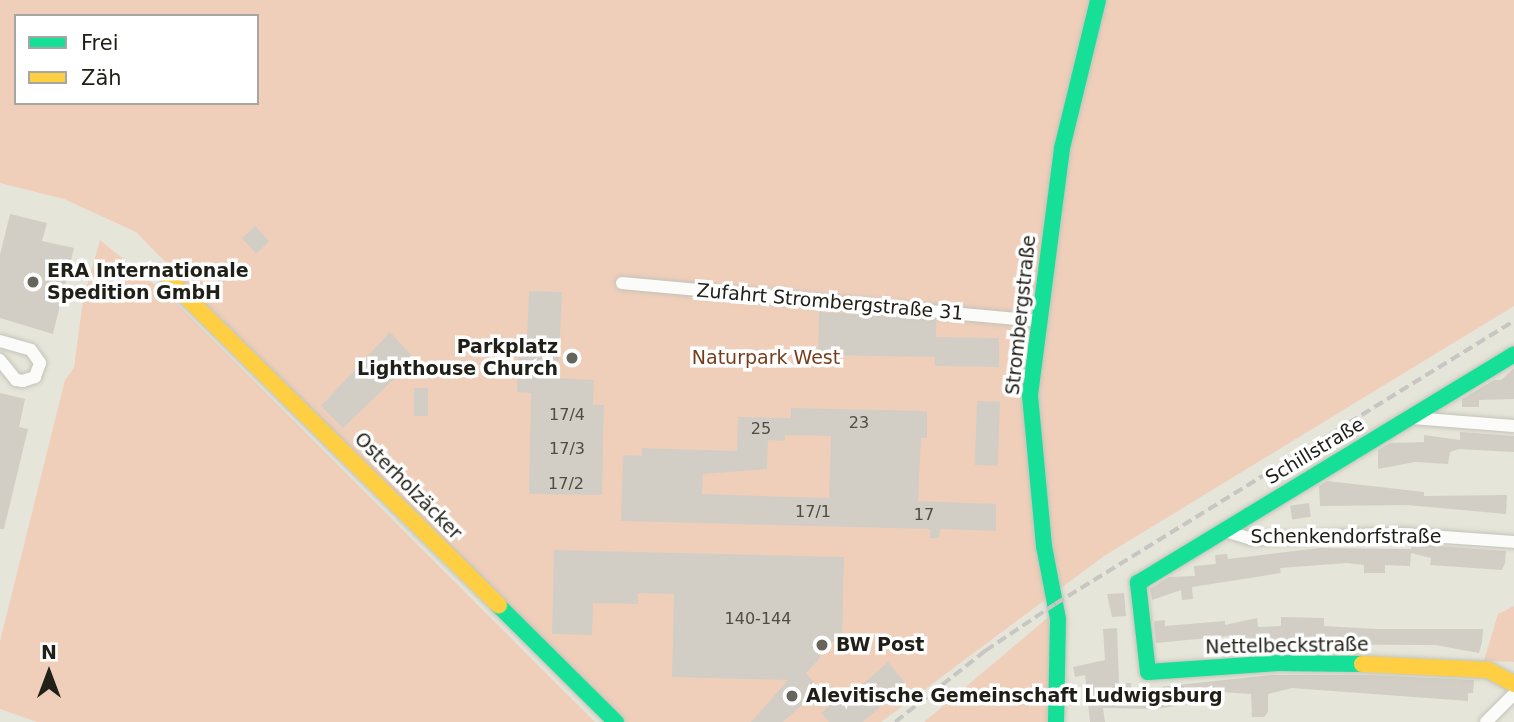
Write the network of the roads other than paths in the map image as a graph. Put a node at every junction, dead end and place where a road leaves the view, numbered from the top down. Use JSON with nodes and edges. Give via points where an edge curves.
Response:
{"nodes":[{"id":1,"x":1098,"y":0,"type":"edge"},
{"id":2,"x":170,"y":281,"type":"dead end"},
{"id":3,"x":622,"y":283,"type":"dead end"},
{"id":4,"x":1038,"y":321,"type":"junction"},
{"id":5,"x":0,"y":341,"type":"edge"},
{"id":6,"x":1514,"y":354,"type":"edge"},
{"id":7,"x":0,"y":359,"type":"edge"},
{"id":8,"x":1412,"y":418,"type":"junction"},
{"id":9,"x":1514,"y":426,"type":"edge"},
{"id":10,"x":1222,"y":530,"type":"junction"},
{"id":11,"x":1514,"y":542,"type":"edge"},
{"id":12,"x":1138,"y":583,"type":"joint"},
{"id":13,"x":1514,"y":684,"type":"edge"},
{"id":14,"x":1514,"y":694,"type":"edge"},
{"id":15,"x":616,"y":722,"type":"edge"},
{"id":16,"x":1056,"y":722,"type":"edge"},
{"id":17,"x":1486,"y":722,"type":"edge"}],
"edges":[{"from":1,"to":4,"type":"street","name":"Strombergstraße","via":[[1070,101]]},
{"from":2,"to":15,"type":"street","name":"Osterholzäcker"},
{"from":3,"to":4,"type":"street","name":"Zufahrt Strombergstraße 31"},
{"from":4,"to":16,"type":"street","name":"Strombergstraße","via":[[1030,395],[1044,546],[1058,619]]},
{"from":5,"to":7,"type":"street","via":[[31,350],[40,363],[36,377],[16,380]]},
{"from":6,"to":8,"type":"street","name":"Schillstraße"},
{"from":8,"to":9,"type":"street"},
{"from":8,"to":10,"type":"street","name":"Schillstraße"},
{"from":10,"to":11,"type":"street","name":"Schenkendorfstraße","via":[[1251,539],[1401,534]]},
{"from":10,"to":12,"type":"street","name":"Schillstraße"},
{"from":12,"to":13,"type":"street","name":"Nettelbeckstraße","via":[[1148,673],[1278,663],[1427,664],[1488,670]]},
{"from":14,"to":17,"type":"street"}]}
